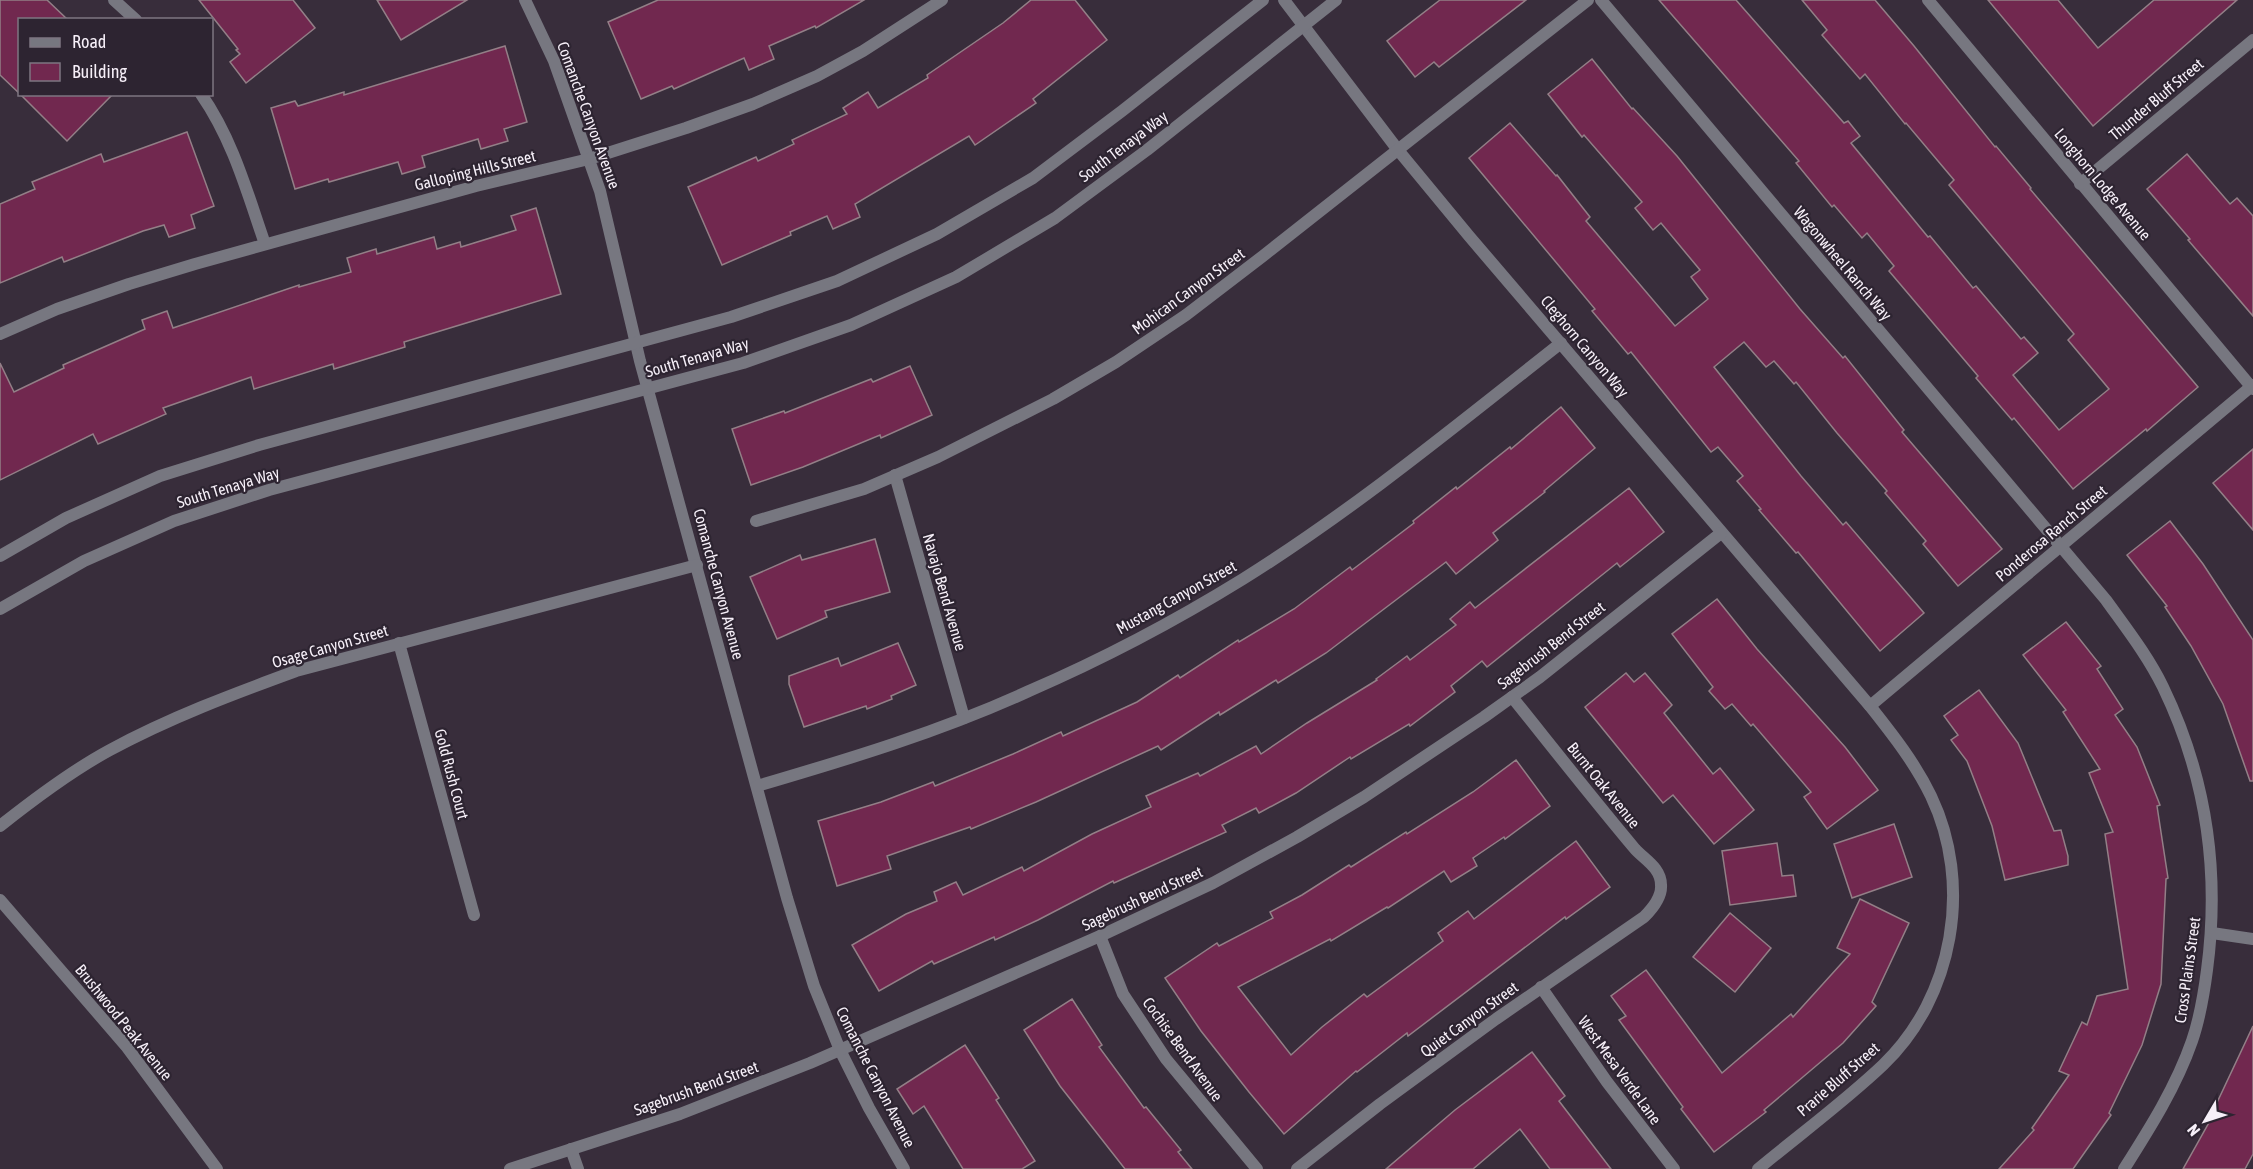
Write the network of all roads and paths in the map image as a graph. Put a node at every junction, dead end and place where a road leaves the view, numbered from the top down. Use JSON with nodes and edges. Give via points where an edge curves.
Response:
{"nodes":[{"id":1,"x":114,"y":0,"type":"edge"},
{"id":2,"x":525,"y":0,"type":"edge"},
{"id":3,"x":942,"y":0,"type":"edge"},
{"id":4,"x":1263,"y":0,"type":"edge"},
{"id":5,"x":1284,"y":0,"type":"edge"},
{"id":6,"x":1335,"y":0,"type":"edge"},
{"id":7,"x":1588,"y":0,"type":"edge"},
{"id":8,"x":1601,"y":0,"type":"edge"},
{"id":9,"x":1928,"y":0,"type":"edge"},
{"id":10,"x":134,"y":18,"type":"edge"},
{"id":11,"x":1303,"y":26,"type":"junction"},
{"id":12,"x":2253,"y":40,"type":"edge"},
{"id":13,"x":202,"y":96,"type":"edge"},
{"id":14,"x":1398,"y":150,"type":"junction"},
{"id":15,"x":589,"y":159,"type":"junction"},
{"id":16,"x":2080,"y":184,"type":"junction"},
{"id":17,"x":265,"y":244,"type":"junction"},
{"id":18,"x":0,"y":334,"type":"edge"},
{"id":19,"x":636,"y":343,"type":"junction"},
{"id":20,"x":1561,"y":343,"type":"junction"},
{"id":21,"x":2252,"y":387,"type":"edge"},
{"id":22,"x":647,"y":388,"type":"junction"},
{"id":23,"x":895,"y":475,"type":"junction"},
{"id":24,"x":756,"y":521,"type":"dead end"},
{"id":25,"x":1720,"y":533,"type":"junction"},
{"id":26,"x":2061,"y":546,"type":"junction"},
{"id":27,"x":0,"y":556,"type":"edge"},
{"id":28,"x":697,"y":565,"type":"junction"},
{"id":29,"x":0,"y":609,"type":"edge"},
{"id":30,"x":399,"y":643,"type":"junction"},
{"id":31,"x":1512,"y":697,"type":"junction"},
{"id":32,"x":1870,"y":706,"type":"junction"},
{"id":33,"x":964,"y":718,"type":"junction"},
{"id":34,"x":757,"y":786,"type":"junction"},
{"id":35,"x":0,"y":826,"type":"edge"},
{"id":36,"x":1659,"y":895,"type":"joint"},
{"id":37,"x":0,"y":900,"type":"edge"},
{"id":38,"x":474,"y":915,"type":"dead end"},
{"id":39,"x":2212,"y":933,"type":"junction"},
{"id":40,"x":1100,"y":936,"type":"junction"},
{"id":41,"x":2253,"y":939,"type":"edge"},
{"id":42,"x":1541,"y":987,"type":"junction"},
{"id":43,"x":840,"y":1050,"type":"junction"},
{"id":44,"x":571,"y":1149,"type":"junction"},
{"id":45,"x":217,"y":1169,"type":"edge"},
{"id":46,"x":510,"y":1169,"type":"edge"},
{"id":47,"x":578,"y":1169,"type":"edge"},
{"id":48,"x":904,"y":1169,"type":"edge"},
{"id":49,"x":1257,"y":1169,"type":"edge"},
{"id":50,"x":1298,"y":1169,"type":"edge"},
{"id":51,"x":1674,"y":1169,"type":"edge"},
{"id":52,"x":1758,"y":1169,"type":"edge"},
{"id":53,"x":2124,"y":1169,"type":"edge"}],
"edges":[{"from":1,"to":10,"type":"street"},
{"from":2,"to":15,"type":"street","name":"Comanche Canyon Avenue","via":[[554,61]]},
{"from":3,"to":15,"type":"street","name":"Galloping Hills Street","via":[[817,76],[753,104]]},
{"from":4,"to":19,"type":"street","name":"South Tenaya Way","via":[[1033,177],[937,234],[837,281],[731,317]]},
{"from":5,"to":11,"type":"street","name":"Cleghorn Canyon Way"},
{"from":6,"to":11,"type":"street","name":"South Tenaya Way"},
{"from":7,"to":14,"type":"street","name":"Mohican Canyon Street"},
{"from":8,"to":26,"type":"street","name":"Wagonwheel Ranch Way"},
{"from":9,"to":16,"type":"street","name":"Longhorn Lodge Avenue"},
{"from":11,"to":14,"type":"street","name":"Cleghorn Canyon Way"},
{"from":11,"to":22,"type":"street","name":"South Tenaya Way","via":[[1055,218],[956,277],[851,325],[742,363]]},
{"from":12,"to":16,"type":"street","name":"Thunder Bluff Street"},
{"from":13,"to":17,"type":"street","via":[[233,150]]},
{"from":14,"to":20,"type":"street","name":"Cleghorn Canyon Way"},
{"from":14,"to":23,"type":"street","name":"Mohican Canyon Street","via":[[1186,315],[1116,362],[1043,405]]},
{"from":15,"to":17,"type":"street","name":"Galloping Hills Street"},
{"from":15,"to":19,"type":"street","name":"Comanche Canyon Avenue"},
{"from":16,"to":21,"type":"street","name":"Longhorn Lodge Avenue"},
{"from":17,"to":18,"type":"street","name":"Galloping Hills Street","via":[[129,284]]},
{"from":19,"to":22,"type":"street","name":"Comanche Canyon Avenue"},
{"from":19,"to":27,"type":"street","name":"South Tenaya Way","via":[[259,445],[160,477],[66,518]]},
{"from":20,"to":25,"type":"street","name":"Cleghorn Canyon Way"},
{"from":20,"to":33,"type":"street","name":"Mustang Canyon Street","via":[[1362,496],[1244,578],[1105,656]]},
{"from":21,"to":26,"type":"street","name":"Ponderosa Ranch Street"},
{"from":22,"to":28,"type":"street","name":"Comanche Canyon Avenue"},
{"from":22,"to":29,"type":"street","name":"South Tenaya Way","via":[[269,490],[174,521],[84,561]]},
{"from":23,"to":24,"type":"street","name":"Mohican Canyon Street","via":[[864,489]]},
{"from":23,"to":33,"type":"street","name":"Navajo Bend Avenue"},
{"from":25,"to":31,"type":"street","name":"Sagebrush Bend Street"},
{"from":25,"to":32,"type":"street","name":"Cleghorn Canyon Way"},
{"from":26,"to":32,"type":"street","name":"Ponderosa Ranch Street"},
{"from":26,"to":39,"type":"street","name":"Cross Plains Street","via":[[2136,641],[2162,685],[2184,735],[2209,836]]},
{"from":28,"to":30,"type":"street","name":"Osage Canyon Street"},
{"from":28,"to":34,"type":"street","name":"Comanche Canyon Avenue"},
{"from":30,"to":35,"type":"street","name":"Osage Canyon Street","via":[[296,671],[168,722],[109,751]]},
{"from":30,"to":38,"type":"street","name":"Gold Rush Court"},
{"from":31,"to":36,"type":"street","name":"Burnt Oak Avenue","via":[[1638,852],[1656,868],[1661,885]]},
{"from":31,"to":40,"type":"street","name":"Sagebrush Bend Street","via":[[1297,837],[1213,883]]},
{"from":32,"to":52,"type":"street","name":"Prarie Bluff Street","via":[[1915,767],[1942,827],[1955,896],[1945,960],[1930,1000],[1884,1064]]},
{"from":33,"to":34,"type":"street","name":"Mustang Canyon Street"},
{"from":34,"to":43,"type":"street","name":"Comanche Canyon Avenue","via":[[786,898],[814,986]]},
{"from":36,"to":42,"type":"street","name":"Quiet Canyon Street","via":[[1644,917]]},
{"from":37,"to":45,"type":"street","name":"Brushwood Peak Avenue","via":[[126,1046]]},
{"from":39,"to":41,"type":"street"},
{"from":39,"to":53,"type":"street","name":"Cross Plains Street","via":[[2204,995],[2193,1039],[2176,1082]]},
{"from":40,"to":43,"type":"street","name":"Sagebrush Bend Street"},
{"from":40,"to":49,"type":"street","name":"Cochise Bend Avenue","via":[[1123,994],[1166,1059]]},
{"from":42,"to":50,"type":"street","name":"Quiet Canyon Street"},
{"from":42,"to":51,"type":"street","name":"West Mesa Verde Lane"},
{"from":43,"to":44,"type":"street","name":"Sagebrush Bend Street","via":[[680,1114]]},
{"from":43,"to":48,"type":"street","name":"Comanche Canyon Avenue"},
{"from":44,"to":46,"type":"street","name":"Sagebrush Bend Street"},
{"from":44,"to":47,"type":"street"}]}
